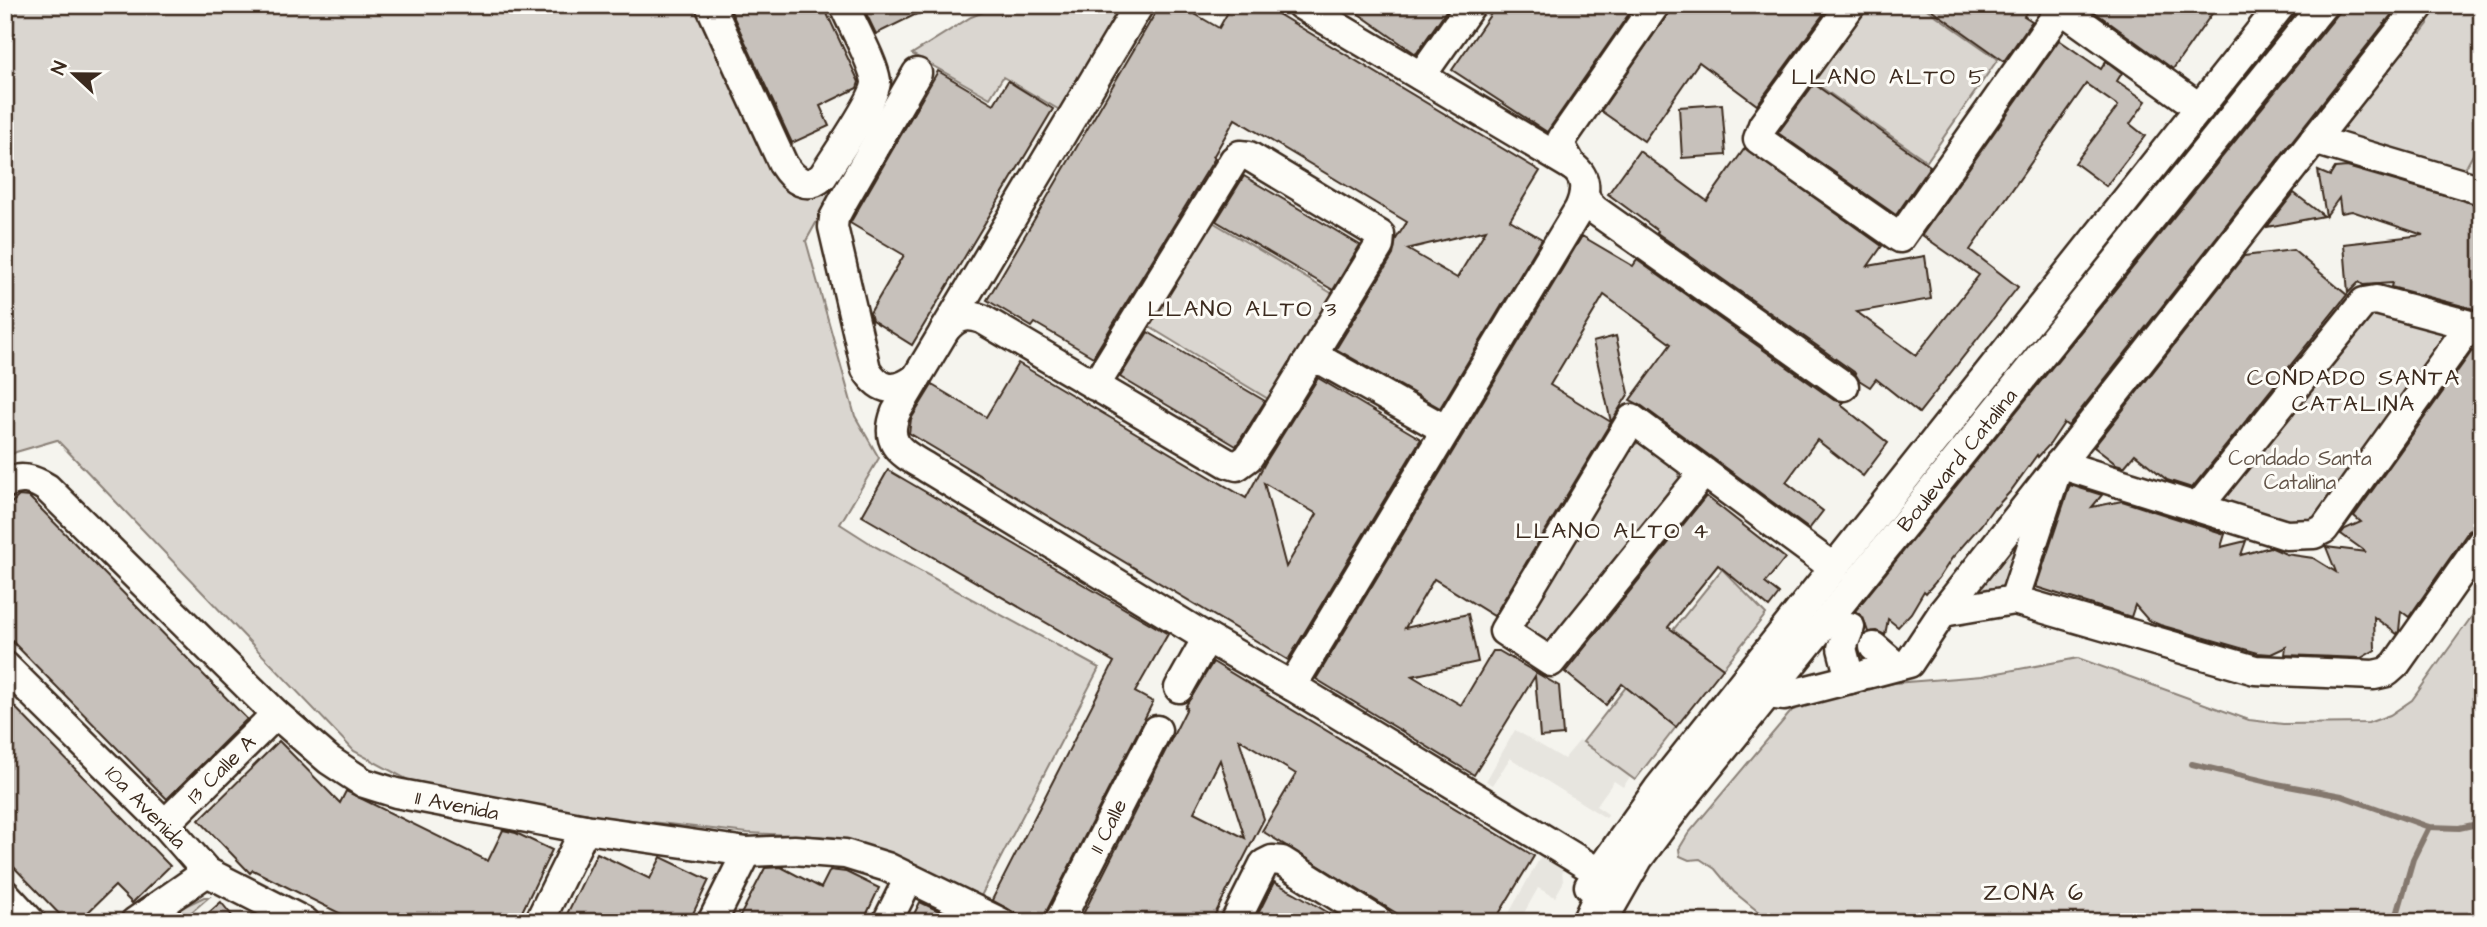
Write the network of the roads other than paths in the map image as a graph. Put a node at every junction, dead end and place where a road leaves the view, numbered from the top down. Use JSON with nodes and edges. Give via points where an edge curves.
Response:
{"nodes":[{"id":1,"x":710,"y":5,"type":"edge"},
{"id":2,"x":844,"y":5,"type":"edge"},
{"id":3,"x":1139,"y":5,"type":"edge"},
{"id":4,"x":1301,"y":5,"type":"edge"},
{"id":5,"x":1471,"y":5,"type":"edge"},
{"id":6,"x":1655,"y":5,"type":"edge"},
{"id":7,"x":1851,"y":5,"type":"edge"},
{"id":8,"x":2281,"y":5,"type":"edge"},
{"id":9,"x":2323,"y":5,"type":"edge"},
{"id":10,"x":2419,"y":6,"type":"edge"},
{"id":11,"x":2059,"y":7,"type":"edge"},
{"id":12,"x":917,"y":73,"type":"dead end"},
{"id":13,"x":1421,"y":76,"type":"junction"},
{"id":14,"x":2200,"y":108,"type":"junction"},
{"id":15,"x":2314,"y":140,"type":"junction"},
{"id":16,"x":1572,"y":166,"type":"junction"},
{"id":17,"x":2482,"y":190,"type":"edge"},
{"id":18,"x":1584,"y":193,"type":"junction"},
{"id":19,"x":2476,"y":330,"type":"edge"},
{"id":20,"x":944,"y":331,"type":"junction"},
{"id":21,"x":1305,"y":366,"type":"junction"},
{"id":22,"x":866,"y":369,"type":"junction"},
{"id":23,"x":916,"y":378,"type":"junction"},
{"id":24,"x":1095,"y":386,"type":"junction"},
{"id":25,"x":1844,"y":386,"type":"dead end"},
{"id":26,"x":1446,"y":430,"type":"junction"},
{"id":27,"x":894,"y":443,"type":"junction"},
{"id":28,"x":2059,"y":464,"type":"junction"},
{"id":29,"x":1704,"y":472,"type":"junction"},
{"id":30,"x":11,"y":481,"type":"edge"},
{"id":31,"x":2198,"y":507,"type":"junction"},
{"id":32,"x":2482,"y":542,"type":"edge"},
{"id":33,"x":1834,"y":568,"type":"junction"},
{"id":34,"x":2014,"y":600,"type":"junction"},
{"id":35,"x":1943,"y":612,"type":"junction"},
{"id":36,"x":1856,"y":632,"type":"junction"},
{"id":37,"x":1207,"y":638,"type":"junction"},
{"id":38,"x":5,"y":666,"type":"edge"},
{"id":39,"x":1896,"y":666,"type":"junction"},
{"id":40,"x":1858,"y":677,"type":"junction"},
{"id":41,"x":1292,"y":686,"type":"junction"},
{"id":42,"x":1179,"y":688,"type":"dead end"},
{"id":43,"x":1768,"y":694,"type":"junction"},
{"id":44,"x":276,"y":714,"type":"junction"},
{"id":45,"x":1157,"y":730,"type":"dead end"},
{"id":46,"x":165,"y":824,"type":"junction"},
{"id":47,"x":585,"y":829,"type":"junction"},
{"id":48,"x":747,"y":852,"type":"junction"},
{"id":49,"x":207,"y":872,"type":"junction"},
{"id":50,"x":1598,"y":872,"type":"junction"},
{"id":51,"x":909,"y":878,"type":"junction"},
{"id":52,"x":5,"y":894,"type":"edge"},
{"id":53,"x":31,"y":922,"type":"edge"},
{"id":54,"x":135,"y":922,"type":"edge"},
{"id":55,"x":305,"y":922,"type":"edge"},
{"id":56,"x":539,"y":922,"type":"edge"},
{"id":57,"x":712,"y":922,"type":"edge"},
{"id":58,"x":887,"y":922,"type":"edge"},
{"id":59,"x":999,"y":922,"type":"edge"},
{"id":60,"x":1059,"y":922,"type":"edge"},
{"id":61,"x":1235,"y":922,"type":"edge"},
{"id":62,"x":1379,"y":922,"type":"edge"},
{"id":63,"x":1569,"y":922,"type":"edge"},
{"id":64,"x":1586,"y":922,"type":"edge"},
{"id":65,"x":1602,"y":922,"type":"edge"}],
"edges":[{"from":1,"to":2,"type":"street","via":[[783,164],[795,179],[810,184],[823,176],[875,87]]},
{"from":3,"to":20,"type":"street"},
{"from":4,"to":13,"type":"street"},
{"from":5,"to":13,"type":"street"},
{"from":6,"to":16,"type":"street","via":[[1563,139],[1562,148]]},
{"from":7,"to":11,"type":"street","via":[[1763,125],[1758,139],[1900,238]]},
{"from":8,"to":14,"type":"street","name":"Boulevard Catalina"},
{"from":9,"to":36,"type":"street","name":"Boulevard Catalina"},
{"from":10,"to":15,"type":"street"},
{"from":11,"to":14,"type":"street"},
{"from":12,"to":22,"type":"street","via":[[834,218]]},
{"from":13,"to":16,"type":"street"},
{"from":14,"to":33,"type":"street","name":"Boulevard Catalina"},
{"from":15,"to":17,"type":"street"},
{"from":15,"to":28,"type":"street"},
{"from":16,"to":18,"type":"street","via":[[1582,175]]},
{"from":18,"to":25,"type":"street","via":[[1595,210]]},
{"from":18,"to":26,"type":"street","via":[[1579,209]]},
{"from":19,"to":31,"type":"street","via":[[2376,300],[2364,302]]},
{"from":19,"to":31,"type":"street","via":[[2324,529],[2286,535]]},
{"from":20,"to":23,"type":"street"},
{"from":20,"to":24,"type":"street","via":[[961,316],[982,319]]},
{"from":21,"to":24,"type":"street","via":[[1254,451],[1237,466]]},
{"from":21,"to":24,"type":"street","via":[[1379,246],[1380,236],[1249,156],[1240,155]]},
{"from":21,"to":26,"type":"street","via":[[1314,360],[1325,362]]},
{"from":22,"to":23,"type":"street","via":[[875,381],[890,388]]},
{"from":22,"to":27,"type":"street","via":[[877,411]]},
{"from":23,"to":27,"type":"street","via":[[892,422]]},
{"from":26,"to":41,"type":"street"},
{"from":27,"to":37,"type":"street","via":[[915,461]]},
{"from":28,"to":31,"type":"street"},
{"from":28,"to":34,"type":"street"},
{"from":28,"to":35,"type":"street"},
{"from":29,"to":29,"type":"street","via":[[1632,419],[1504,631],[1551,662]]},
{"from":29,"to":33,"type":"street"},
{"from":30,"to":44,"type":"street","name":"11 Avenida","via":[[33,480],[47,488]]},
{"from":32,"to":34,"type":"street","via":[[2396,664],[2374,675],[2255,670]]},
{"from":33,"to":50,"type":"street","name":"Boulevard Catalina","via":[[1658,789]]},
{"from":34,"to":35,"type":"street"},
{"from":35,"to":39,"type":"street","via":[[1909,663]]},
{"from":36,"to":39,"type":"street"},
{"from":36,"to":40,"type":"street","via":[[1842,648]]},
{"from":36,"to":43,"type":"street","name":"Boulevard Catalina"},
{"from":37,"to":41,"type":"street"},
{"from":37,"to":42,"type":"street"},
{"from":38,"to":46,"type":"street","name":"10a Avenida"},
{"from":39,"to":40,"type":"street"},
{"from":40,"to":43,"type":"street","via":[[1784,696]]},
{"from":41,"to":50,"type":"street"},
{"from":43,"to":65,"type":"street","name":"Boulevard Catalina","via":[[1638,859]]},
{"from":44,"to":46,"type":"street","name":"13 Calle A"},
{"from":44,"to":47,"type":"street","name":"11 Avenida","via":[[329,760],[378,788]]},
{"from":45,"to":60,"type":"street","name":"11 Calle"},
{"from":46,"to":49,"type":"street","name":"10a Avenida"},
{"from":47,"to":48,"type":"street","name":"11 Avenida"},
{"from":47,"to":56,"type":"street"},
{"from":48,"to":51,"type":"street","name":"11 Avenida","via":[[845,854]]},
{"from":48,"to":57,"type":"street"},
{"from":49,"to":54,"type":"street"},
{"from":49,"to":55,"type":"street","name":"10a Avenida"},
{"from":50,"to":63,"type":"street","name":"Boulevard Catalina"},
{"from":50,"to":64,"type":"street","via":[[1597,898]]},
{"from":51,"to":58,"type":"street"},
{"from":51,"to":59,"type":"street","name":"11 Avenida"},
{"from":52,"to":53,"type":"street"},
{"from":61,"to":62,"type":"street","via":[[1264,864],[1272,860],[1282,861]]}]}
